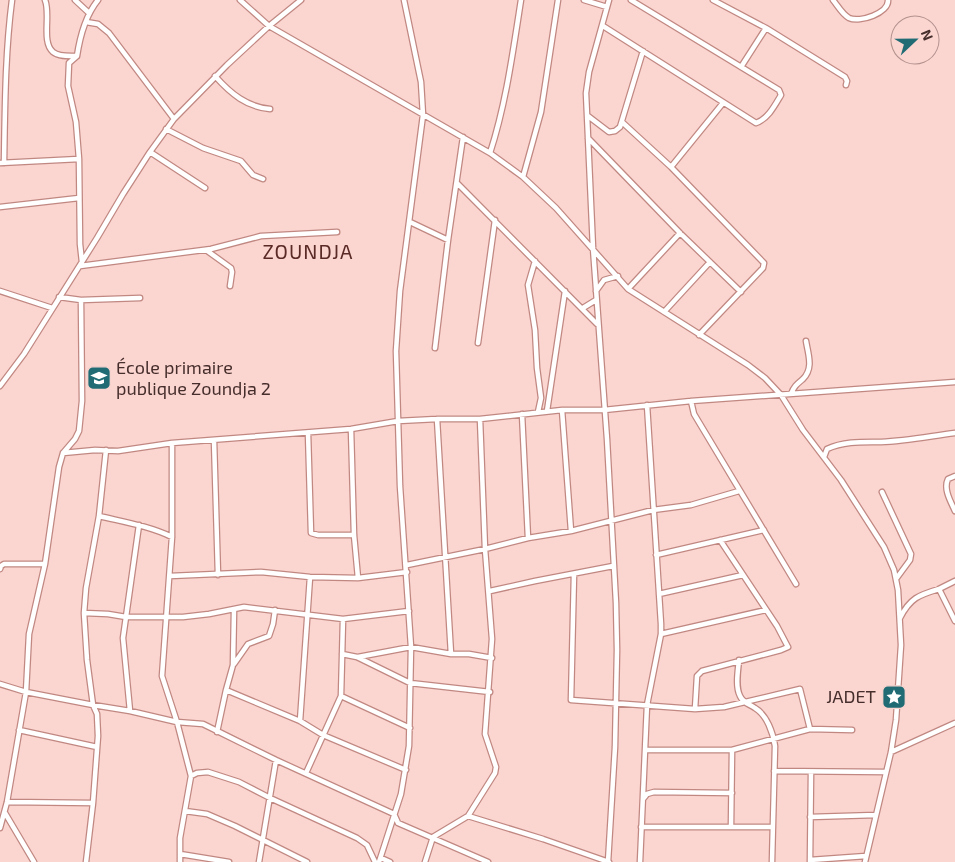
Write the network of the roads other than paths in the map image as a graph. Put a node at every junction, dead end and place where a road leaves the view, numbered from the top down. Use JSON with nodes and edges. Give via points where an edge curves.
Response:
{"nodes":[{"id":1,"x":12,"y":0,"type":"edge"},
{"id":2,"x":45,"y":0,"type":"edge"},
{"id":3,"x":75,"y":0,"type":"edge"},
{"id":4,"x":98,"y":0,"type":"edge"},
{"id":5,"x":240,"y":0,"type":"edge"},
{"id":6,"x":301,"y":0,"type":"edge"},
{"id":7,"x":404,"y":0,"type":"edge"},
{"id":8,"x":521,"y":0,"type":"edge"},
{"id":9,"x":558,"y":0,"type":"edge"},
{"id":10,"x":584,"y":0,"type":"edge"},
{"id":11,"x":610,"y":0,"type":"edge"},
{"id":12,"x":631,"y":0,"type":"edge"},
{"id":13,"x":713,"y":0,"type":"edge"},
{"id":14,"x":833,"y":0,"type":"edge"},
{"id":15,"x":888,"y":0,"type":"edge"},
{"id":16,"x":607,"y":7,"type":"junction"},
{"id":17,"x":89,"y":13,"type":"junction"},
{"id":18,"x":86,"y":22,"type":"junction"},
{"id":19,"x":269,"y":26,"type":"junction"},
{"id":20,"x":603,"y":26,"type":"junction"},
{"id":21,"x":766,"y":28,"type":"junction"},
{"id":22,"x":642,"y":51,"type":"junction"},
{"id":23,"x":77,"y":56,"type":"junction"},
{"id":24,"x":742,"y":67,"type":"junction"},
{"id":25,"x":215,"y":76,"type":"junction"},
{"id":26,"x":846,"y":85,"type":"dead end"},
{"id":27,"x":723,"y":103,"type":"junction"},
{"id":28,"x":270,"y":110,"type":"dead end"},
{"id":29,"x":423,"y":115,"type":"junction"},
{"id":30,"x":588,"y":116,"type":"junction"},
{"id":31,"x":2,"y":119,"type":"edge"},
{"id":32,"x":174,"y":119,"type":"junction"},
{"id":33,"x":622,"y":122,"type":"junction"},
{"id":34,"x":166,"y":129,"type":"junction"},
{"id":35,"x":463,"y":137,"type":"junction"},
{"id":36,"x":588,"y":138,"type":"junction"},
{"id":37,"x":150,"y":152,"type":"junction"},
{"id":38,"x":490,"y":153,"type":"junction"},
{"id":39,"x":79,"y":159,"type":"junction"},
{"id":40,"x":2,"y":163,"type":"edge"},
{"id":41,"x":671,"y":167,"type":"junction"},
{"id":42,"x":523,"y":177,"type":"junction"},
{"id":43,"x":263,"y":179,"type":"dead end"},
{"id":44,"x":457,"y":183,"type":"junction"},
{"id":45,"x":205,"y":188,"type":"dead end"},
{"id":46,"x":79,"y":198,"type":"junction"},
{"id":47,"x":0,"y":207,"type":"edge"},
{"id":48,"x":496,"y":220,"type":"junction"},
{"id":49,"x":410,"y":222,"type":"junction"},
{"id":50,"x":337,"y":232,"type":"dead end"},
{"id":51,"x":680,"y":233,"type":"junction"},
{"id":52,"x":448,"y":240,"type":"junction"},
{"id":53,"x":593,"y":248,"type":"junction"},
{"id":54,"x":206,"y":250,"type":"junction"},
{"id":55,"x":536,"y":262,"type":"junction"},
{"id":56,"x":710,"y":262,"type":"junction"},
{"id":57,"x":81,"y":264,"type":"junction"},
{"id":58,"x":618,"y":276,"type":"junction"},
{"id":59,"x":230,"y":286,"type":"dead end"},
{"id":60,"x":628,"y":289,"type":"junction"},
{"id":61,"x":0,"y":291,"type":"edge"},
{"id":62,"x":565,"y":291,"type":"junction"},
{"id":63,"x":596,"y":291,"type":"junction"},
{"id":64,"x":741,"y":292,"type":"junction"},
{"id":65,"x":59,"y":297,"type":"junction"},
{"id":66,"x":140,"y":298,"type":"dead end"},
{"id":67,"x":81,"y":300,"type":"junction"},
{"id":68,"x":596,"y":300,"type":"junction"},
{"id":69,"x":52,"y":308,"type":"junction"},
{"id":70,"x":583,"y":308,"type":"junction"},
{"id":71,"x":664,"y":312,"type":"junction"},
{"id":72,"x":598,"y":324,"type":"junction"},
{"id":73,"x":699,"y":335,"type":"junction"},
{"id":74,"x":806,"y":341,"type":"dead end"},
{"id":75,"x":478,"y":343,"type":"dead end"},
{"id":76,"x":435,"y":348,"type":"dead end"},
{"id":77,"x":955,"y":382,"type":"edge"},
{"id":78,"x":0,"y":386,"type":"edge"},
{"id":79,"x":791,"y":394,"type":"junction"},
{"id":80,"x":781,"y":395,"type":"junction"},
{"id":81,"x":691,"y":401,"type":"junction"},
{"id":82,"x":647,"y":405,"type":"junction"},
{"id":83,"x":562,"y":410,"type":"junction"},
{"id":84,"x":604,"y":410,"type":"junction"},
{"id":85,"x":547,"y":411,"type":"junction"},
{"id":86,"x":538,"y":412,"type":"junction"},
{"id":87,"x":522,"y":414,"type":"junction"},
{"id":88,"x":437,"y":418,"type":"junction"},
{"id":89,"x":480,"y":419,"type":"junction"},
{"id":90,"x":398,"y":422,"type":"junction"},
{"id":91,"x":351,"y":429,"type":"junction"},
{"id":92,"x":308,"y":433,"type":"junction"},
{"id":93,"x":955,"y":433,"type":"edge"},
{"id":94,"x":214,"y":440,"type":"junction"},
{"id":95,"x":172,"y":443,"type":"junction"},
{"id":96,"x":106,"y":450,"type":"junction"},
{"id":97,"x":63,"y":453,"type":"junction"},
{"id":98,"x":824,"y":457,"type":"junction"},
{"id":99,"x":955,"y":476,"type":"edge"},
{"id":100,"x":739,"y":491,"type":"junction"},
{"id":101,"x":882,"y":492,"type":"dead end"},
{"id":102,"x":653,"y":510,"type":"junction"},
{"id":103,"x":955,"y":512,"type":"edge"},
{"id":104,"x":99,"y":516,"type":"junction"},
{"id":105,"x":611,"y":520,"type":"junction"},
{"id":106,"x":139,"y":525,"type":"junction"},
{"id":107,"x":764,"y":530,"type":"junction"},
{"id":108,"x":571,"y":531,"type":"junction"},
{"id":109,"x":354,"y":535,"type":"junction"},
{"id":110,"x":172,"y":537,"type":"junction"},
{"id":111,"x":528,"y":538,"type":"junction"},
{"id":112,"x":720,"y":540,"type":"junction"},
{"id":113,"x":485,"y":549,"type":"junction"},
{"id":114,"x":656,"y":555,"type":"junction"},
{"id":115,"x":444,"y":557,"type":"junction"},
{"id":116,"x":45,"y":564,"type":"junction"},
{"id":117,"x":407,"y":565,"type":"junction"},
{"id":118,"x":613,"y":566,"type":"junction"},
{"id":119,"x":0,"y":569,"type":"edge"},
{"id":120,"x":407,"y":572,"type":"junction"},
{"id":121,"x":574,"y":574,"type":"junction"},
{"id":122,"x":742,"y":574,"type":"junction"},
{"id":123,"x":218,"y":575,"type":"junction"},
{"id":124,"x":170,"y":576,"type":"junction"},
{"id":125,"x":310,"y":577,"type":"junction"},
{"id":126,"x":358,"y":578,"type":"junction"},
{"id":127,"x":896,"y":579,"type":"junction"},
{"id":128,"x":955,"y":581,"type":"edge"},
{"id":129,"x":796,"y":584,"type":"dead end"},
{"id":130,"x":939,"y":588,"type":"junction"},
{"id":131,"x":490,"y":591,"type":"junction"},
{"id":132,"x":659,"y":594,"type":"junction"},
{"id":133,"x":234,"y":610,"type":"junction"},
{"id":134,"x":275,"y":610,"type":"junction"},
{"id":135,"x":766,"y":610,"type":"junction"},
{"id":136,"x":409,"y":611,"type":"junction"},
{"id":137,"x":84,"y":613,"type":"junction"},
{"id":138,"x":306,"y":614,"type":"junction"},
{"id":139,"x":165,"y":617,"type":"junction"},
{"id":140,"x":126,"y":618,"type":"junction"},
{"id":141,"x":343,"y":619,"type":"junction"},
{"id":142,"x":900,"y":620,"type":"junction"},
{"id":143,"x":955,"y":621,"type":"edge"},
{"id":144,"x":660,"y":634,"type":"junction"},
{"id":145,"x":411,"y":647,"type":"junction"},
{"id":146,"x":342,"y":654,"type":"junction"},
{"id":147,"x":451,"y":654,"type":"junction"},
{"id":148,"x":357,"y":658,"type":"junction"},
{"id":149,"x":492,"y":658,"type":"junction"},
{"id":150,"x":739,"y":660,"type":"junction"},
{"id":151,"x":233,"y":665,"type":"junction"},
{"id":152,"x":410,"y":683,"type":"junction"},
{"id":153,"x":0,"y":684,"type":"edge"},
{"id":154,"x":226,"y":690,"type":"junction"},
{"id":155,"x":26,"y":692,"type":"junction"},
{"id":156,"x":490,"y":692,"type":"junction"},
{"id":157,"x":341,"y":696,"type":"junction"},
{"id":158,"x":615,"y":702,"type":"junction"},
{"id":159,"x":744,"y":702,"type":"junction"},
{"id":160,"x":647,"y":705,"type":"junction"},
{"id":161,"x":93,"y":706,"type":"junction"},
{"id":162,"x":695,"y":709,"type":"junction"},
{"id":163,"x":130,"y":711,"type":"junction"},
{"id":164,"x":300,"y":721,"type":"junction"},
{"id":165,"x":176,"y":722,"type":"junction"},
{"id":166,"x":955,"y":723,"type":"edge"},
{"id":167,"x":410,"y":728,"type":"junction"},
{"id":168,"x":810,"y":729,"type":"junction"},
{"id":169,"x":19,"y":730,"type":"junction"},
{"id":170,"x":852,"y":730,"type":"dead end"},
{"id":171,"x":218,"y":732,"type":"junction"},
{"id":172,"x":324,"y":735,"type":"junction"},
{"id":173,"x":774,"y":739,"type":"junction"},
{"id":174,"x":97,"y":747,"type":"junction"},
{"id":175,"x":645,"y":750,"type":"junction"},
{"id":176,"x":732,"y":750,"type":"junction"},
{"id":177,"x":891,"y":752,"type":"junction"},
{"id":178,"x":276,"y":760,"type":"junction"},
{"id":179,"x":406,"y":770,"type":"junction"},
{"id":180,"x":774,"y":771,"type":"junction"},
{"id":181,"x":810,"y":772,"type":"junction"},
{"id":182,"x":886,"y":772,"type":"junction"},
{"id":183,"x":306,"y":773,"type":"junction"},
{"id":184,"x":191,"y":776,"type":"junction"},
{"id":185,"x":732,"y":793,"type":"junction"},
{"id":186,"x":270,"y":798,"type":"junction"},
{"id":187,"x":642,"y":799,"type":"junction"},
{"id":188,"x":7,"y":802,"type":"junction"},
{"id":189,"x":93,"y":802,"type":"junction"},
{"id":190,"x":186,"y":811,"type":"junction"},
{"id":191,"x":5,"y":813,"type":"junction"},
{"id":192,"x":394,"y":814,"type":"junction"},
{"id":193,"x":876,"y":815,"type":"junction"},
{"id":194,"x":468,"y":816,"type":"junction"},
{"id":195,"x":810,"y":816,"type":"junction"},
{"id":196,"x":641,"y":827,"type":"junction"},
{"id":197,"x":773,"y":827,"type":"junction"},
{"id":198,"x":0,"y":828,"type":"edge"},
{"id":199,"x":731,"y":828,"type":"junction"},
{"id":200,"x":433,"y":837,"type":"junction"},
{"id":201,"x":263,"y":840,"type":"junction"},
{"id":202,"x":180,"y":854,"type":"junction"},
{"id":203,"x":866,"y":856,"type":"junction"},
{"id":204,"x":380,"y":860,"type":"edge"},
{"id":205,"x":810,"y":861,"type":"edge"},
{"id":206,"x":34,"y":862,"type":"edge"},
{"id":207,"x":86,"y":862,"type":"edge"},
{"id":208,"x":180,"y":862,"type":"edge"},
{"id":209,"x":229,"y":862,"type":"edge"},
{"id":210,"x":259,"y":862,"type":"edge"},
{"id":211,"x":307,"y":862,"type":"edge"},
{"id":212,"x":374,"y":862,"type":"edge"},
{"id":213,"x":390,"y":862,"type":"edge"},
{"id":214,"x":425,"y":862,"type":"edge"},
{"id":215,"x":488,"y":862,"type":"edge"},
{"id":216,"x":609,"y":862,"type":"edge"},
{"id":217,"x":640,"y":862,"type":"edge"},
{"id":218,"x":772,"y":862,"type":"edge"},
{"id":219,"x":865,"y":862,"type":"edge"}],
"edges":[{"from":1,"to":31,"type":"street"},
{"from":2,"to":23,"type":"street","via":[[50,47],[60,55]]},
{"from":3,"to":17,"type":"street"},
{"from":4,"to":17,"type":"street"},
{"from":5,"to":19,"type":"street"},
{"from":6,"to":19,"type":"street"},
{"from":7,"to":29,"type":"street","via":[[421,82]]},
{"from":8,"to":38,"type":"street","via":[[506,89]]},
{"from":9,"to":42,"type":"street","via":[[541,112]]},
{"from":10,"to":16,"type":"street"},
{"from":11,"to":16,"type":"street"},
{"from":12,"to":24,"type":"street"},
{"from":13,"to":21,"type":"street"},
{"from":14,"to":15,"type":"street","via":[[844,14],[853,19],[884,9]]},
{"from":16,"to":20,"type":"street"},
{"from":17,"to":18,"type":"street"},
{"from":18,"to":23,"type":"street"},
{"from":18,"to":32,"type":"street","via":[[98,24],[109,33]]},
{"from":19,"to":25,"type":"street"},
{"from":19,"to":29,"type":"street"},
{"from":20,"to":22,"type":"street"},
{"from":20,"to":30,"type":"street","via":[[587,84]]},
{"from":21,"to":24,"type":"street"},
{"from":21,"to":26,"type":"street","via":[[845,77]]},
{"from":22,"to":27,"type":"street"},
{"from":22,"to":33,"type":"street"},
{"from":23,"to":39,"type":"street","via":[[70,63],[68,86],[76,122]]},
{"from":24,"to":27,"type":"street","via":[[779,90],[781,95],[758,123]]},
{"from":25,"to":28,"type":"street","via":[[245,102]]},
{"from":25,"to":32,"type":"street"},
{"from":27,"to":41,"type":"street"},
{"from":29,"to":35,"type":"street"},
{"from":29,"to":49,"type":"street"},
{"from":30,"to":33,"type":"street","via":[[609,132],[615,131]]},
{"from":30,"to":36,"type":"street"},
{"from":31,"to":40,"type":"street"},
{"from":32,"to":34,"type":"street"},
{"from":33,"to":41,"type":"street"},
{"from":34,"to":37,"type":"street"},
{"from":34,"to":43,"type":"street","via":[[203,148],[241,161],[253,175]]},
{"from":35,"to":38,"type":"street"},
{"from":35,"to":44,"type":"street"},
{"from":36,"to":51,"type":"street"},
{"from":36,"to":53,"type":"street"},
{"from":37,"to":45,"type":"street"},
{"from":37,"to":57,"type":"street"},
{"from":38,"to":42,"type":"street"},
{"from":39,"to":40,"type":"street"},
{"from":39,"to":46,"type":"street"},
{"from":41,"to":64,"type":"street","via":[[762,260],[763,268]]},
{"from":42,"to":53,"type":"street"},
{"from":44,"to":48,"type":"street"},
{"from":44,"to":52,"type":"street"},
{"from":46,"to":47,"type":"street"},
{"from":46,"to":57,"type":"street"},
{"from":48,"to":55,"type":"street"},
{"from":48,"to":75,"type":"street"},
{"from":49,"to":52,"type":"street"},
{"from":49,"to":90,"type":"street","via":[[396,350]]},
{"from":50,"to":54,"type":"street","via":[[261,236]]},
{"from":51,"to":56,"type":"street"},
{"from":51,"to":60,"type":"street"},
{"from":52,"to":76,"type":"street"},
{"from":53,"to":58,"type":"street"},
{"from":53,"to":63,"type":"street"},
{"from":54,"to":57,"type":"street"},
{"from":54,"to":59,"type":"street","via":[[231,268]]},
{"from":55,"to":62,"type":"street"},
{"from":55,"to":86,"type":"street","via":[[528,285],[542,398]]},
{"from":56,"to":64,"type":"street"},
{"from":56,"to":71,"type":"street"},
{"from":57,"to":65,"type":"street"},
{"from":58,"to":60,"type":"street"},
{"from":58,"to":63,"type":"street","via":[[604,280]]},
{"from":60,"to":71,"type":"street"},
{"from":61,"to":69,"type":"street"},
{"from":62,"to":70,"type":"street"},
{"from":62,"to":85,"type":"street"},
{"from":63,"to":68,"type":"street"},
{"from":64,"to":73,"type":"street"},
{"from":65,"to":67,"type":"street"},
{"from":65,"to":69,"type":"street"},
{"from":66,"to":67,"type":"street"},
{"from":67,"to":97,"type":"street","via":[[81,411],[75,438]]},
{"from":68,"to":70,"type":"street"},
{"from":68,"to":72,"type":"street"},
{"from":69,"to":78,"type":"street"},
{"from":70,"to":72,"type":"street"},
{"from":71,"to":73,"type":"street"},
{"from":72,"to":84,"type":"street"},
{"from":73,"to":80,"type":"street","via":[[753,369]]},
{"from":74,"to":79,"type":"street","via":[[810,368]]},
{"from":77,"to":79,"type":"street"},
{"from":79,"to":80,"type":"street"},
{"from":80,"to":81,"type":"street"},
{"from":80,"to":98,"type":"street"},
{"from":81,"to":82,"type":"street"},
{"from":81,"to":100,"type":"street","via":[[694,414]]},
{"from":82,"to":84,"type":"street"},
{"from":82,"to":102,"type":"street"},
{"from":83,"to":84,"type":"street"},
{"from":83,"to":85,"type":"street"},
{"from":83,"to":108,"type":"street"},
{"from":84,"to":105,"type":"street"},
{"from":85,"to":86,"type":"street"},
{"from":86,"to":87,"type":"street"},
{"from":87,"to":89,"type":"street"},
{"from":87,"to":111,"type":"street"},
{"from":88,"to":89,"type":"street"},
{"from":88,"to":90,"type":"street"},
{"from":88,"to":115,"type":"street"},
{"from":89,"to":113,"type":"street"},
{"from":90,"to":91,"type":"street"},
{"from":90,"to":117,"type":"street"},
{"from":91,"to":92,"type":"street"},
{"from":91,"to":109,"type":"street"},
{"from":92,"to":94,"type":"street"},
{"from":92,"to":109,"type":"street","via":[[311,532],[318,535]]},
{"from":93,"to":98,"type":"street","via":[[845,444],[827,449]]},
{"from":94,"to":95,"type":"street"},
{"from":94,"to":123,"type":"street"},
{"from":95,"to":96,"type":"street"},
{"from":95,"to":110,"type":"street"},
{"from":96,"to":97,"type":"street"},
{"from":96,"to":104,"type":"street"},
{"from":97,"to":116,"type":"street"},
{"from":98,"to":127,"type":"street","via":[[884,547]]},
{"from":99,"to":103,"type":"street","via":[[946,483]]},
{"from":100,"to":102,"type":"street"},
{"from":100,"to":107,"type":"street"},
{"from":101,"to":127,"type":"street","via":[[911,554]]},
{"from":102,"to":105,"type":"street"},
{"from":102,"to":114,"type":"street"},
{"from":104,"to":106,"type":"street"},
{"from":104,"to":137,"type":"street"},
{"from":105,"to":108,"type":"street"},
{"from":105,"to":118,"type":"street"},
{"from":106,"to":110,"type":"street"},
{"from":106,"to":140,"type":"street"},
{"from":107,"to":112,"type":"street"},
{"from":107,"to":129,"type":"street"},
{"from":108,"to":111,"type":"street"},
{"from":109,"to":126,"type":"street"},
{"from":110,"to":124,"type":"street"},
{"from":111,"to":113,"type":"street"},
{"from":112,"to":114,"type":"street"},
{"from":112,"to":122,"type":"street"},
{"from":113,"to":115,"type":"street"},
{"from":113,"to":131,"type":"street"},
{"from":114,"to":132,"type":"street"},
{"from":115,"to":117,"type":"street"},
{"from":115,"to":147,"type":"street"},
{"from":116,"to":119,"type":"street","via":[[4,564]]},
{"from":116,"to":155,"type":"street","via":[[29,634]]},
{"from":117,"to":120,"type":"street"},
{"from":118,"to":121,"type":"street"},
{"from":118,"to":158,"type":"street","via":[[617,650]]},
{"from":120,"to":126,"type":"street"},
{"from":120,"to":136,"type":"street"},
{"from":121,"to":131,"type":"street"},
{"from":121,"to":158,"type":"street","via":[[571,700]]},
{"from":122,"to":132,"type":"street"},
{"from":122,"to":135,"type":"street"},
{"from":123,"to":124,"type":"street"},
{"from":123,"to":125,"type":"street","via":[[261,572]]},
{"from":124,"to":139,"type":"street"},
{"from":125,"to":126,"type":"street"},
{"from":125,"to":138,"type":"street"},
{"from":127,"to":142,"type":"street"},
{"from":128,"to":130,"type":"street"},
{"from":130,"to":142,"type":"street","via":[[911,601]]},
{"from":130,"to":143,"type":"street"},
{"from":131,"to":149,"type":"street"},
{"from":132,"to":144,"type":"street"},
{"from":133,"to":134,"type":"street","via":[[244,607]]},
{"from":133,"to":139,"type":"street","via":[[183,618]]},
{"from":133,"to":151,"type":"street"},
{"from":134,"to":138,"type":"street"},
{"from":134,"to":151,"type":"street","via":[[269,636],[248,644]]},
{"from":135,"to":144,"type":"street"},
{"from":135,"to":150,"type":"street","via":[[788,646]]},
{"from":136,"to":141,"type":"street"},
{"from":136,"to":145,"type":"street"},
{"from":137,"to":140,"type":"street"},
{"from":137,"to":161,"type":"street"},
{"from":138,"to":141,"type":"street"},
{"from":138,"to":164,"type":"street"},
{"from":139,"to":140,"type":"street"},
{"from":139,"to":165,"type":"street","via":[[162,676]]},
{"from":140,"to":163,"type":"street","via":[[123,638]]},
{"from":141,"to":146,"type":"street"},
{"from":142,"to":177,"type":"street","via":[[900,673]]},
{"from":144,"to":160,"type":"street"},
{"from":145,"to":147,"type":"street"},
{"from":145,"to":148,"type":"street"},
{"from":145,"to":152,"type":"street"},
{"from":146,"to":148,"type":"street"},
{"from":146,"to":157,"type":"street"},
{"from":147,"to":149,"type":"street"},
{"from":148,"to":152,"type":"street"},
{"from":149,"to":156,"type":"street"},
{"from":150,"to":159,"type":"street","via":[[738,692]]},
{"from":150,"to":162,"type":"street","via":[[702,671],[697,676]]},
{"from":151,"to":154,"type":"street"},
{"from":152,"to":156,"type":"street"},
{"from":152,"to":167,"type":"street"},
{"from":153,"to":155,"type":"street"},
{"from":154,"to":164,"type":"street"},
{"from":154,"to":171,"type":"street"},
{"from":155,"to":161,"type":"street"},
{"from":155,"to":169,"type":"street"},
{"from":156,"to":194,"type":"street","via":[[485,734],[496,772]]},
{"from":157,"to":167,"type":"street"},
{"from":157,"to":172,"type":"street"},
{"from":158,"to":160,"type":"street"},
{"from":158,"to":216,"type":"street"},
{"from":159,"to":162,"type":"street"},
{"from":159,"to":168,"type":"street","via":[[800,689]]},
{"from":159,"to":173,"type":"street","via":[[763,714]]},
{"from":160,"to":162,"type":"street"},
{"from":160,"to":175,"type":"street"},
{"from":161,"to":163,"type":"street"},
{"from":161,"to":174,"type":"street","via":[[97,714]]},
{"from":163,"to":165,"type":"street"},
{"from":164,"to":172,"type":"street"},
{"from":165,"to":171,"type":"street","via":[[203,724]]},
{"from":165,"to":184,"type":"street"},
{"from":166,"to":177,"type":"street"},
{"from":167,"to":179,"type":"street"},
{"from":168,"to":170,"type":"street"},
{"from":168,"to":173,"type":"street"},
{"from":169,"to":174,"type":"street"},
{"from":169,"to":188,"type":"street"},
{"from":171,"to":178,"type":"street"},
{"from":172,"to":179,"type":"street"},
{"from":172,"to":183,"type":"street"},
{"from":173,"to":176,"type":"street"},
{"from":173,"to":180,"type":"street"},
{"from":174,"to":189,"type":"street"},
{"from":175,"to":176,"type":"street"},
{"from":175,"to":187,"type":"street"},
{"from":176,"to":185,"type":"street"},
{"from":177,"to":182,"type":"street"},
{"from":178,"to":183,"type":"street"},
{"from":178,"to":186,"type":"street"},
{"from":179,"to":192,"type":"street"},
{"from":180,"to":181,"type":"street"},
{"from":180,"to":197,"type":"street"},
{"from":181,"to":182,"type":"street"},
{"from":181,"to":195,"type":"street"},
{"from":182,"to":193,"type":"street"},
{"from":183,"to":192,"type":"street"},
{"from":184,"to":186,"type":"street","via":[[208,772],[240,782]]},
{"from":184,"to":190,"type":"street"},
{"from":185,"to":187,"type":"street","via":[[654,792]]},
{"from":185,"to":199,"type":"street"},
{"from":186,"to":201,"type":"street"},
{"from":186,"to":212,"type":"street","via":[[357,838],[366,845]]},
{"from":187,"to":196,"type":"street"},
{"from":188,"to":189,"type":"street"},
{"from":188,"to":191,"type":"street"},
{"from":189,"to":207,"type":"street"},
{"from":190,"to":201,"type":"street","via":[[207,814]]},
{"from":190,"to":202,"type":"street"},
{"from":191,"to":198,"type":"street"},
{"from":191,"to":206,"type":"street"},
{"from":192,"to":200,"type":"street","via":[[398,823]]},
{"from":192,"to":204,"type":"street"},
{"from":193,"to":195,"type":"street"},
{"from":193,"to":203,"type":"street"},
{"from":194,"to":200,"type":"street"},
{"from":194,"to":216,"type":"street"},
{"from":195,"to":205,"type":"street"},
{"from":196,"to":199,"type":"street"},
{"from":196,"to":217,"type":"street"},
{"from":197,"to":199,"type":"street"},
{"from":197,"to":218,"type":"street"},
{"from":200,"to":214,"type":"street"},
{"from":200,"to":215,"type":"street"},
{"from":201,"to":210,"type":"street"},
{"from":201,"to":211,"type":"street"},
{"from":202,"to":208,"type":"street"},
{"from":202,"to":209,"type":"street"},
{"from":203,"to":205,"type":"street"},
{"from":203,"to":219,"type":"street"},
{"from":204,"to":213,"type":"street"}]}
